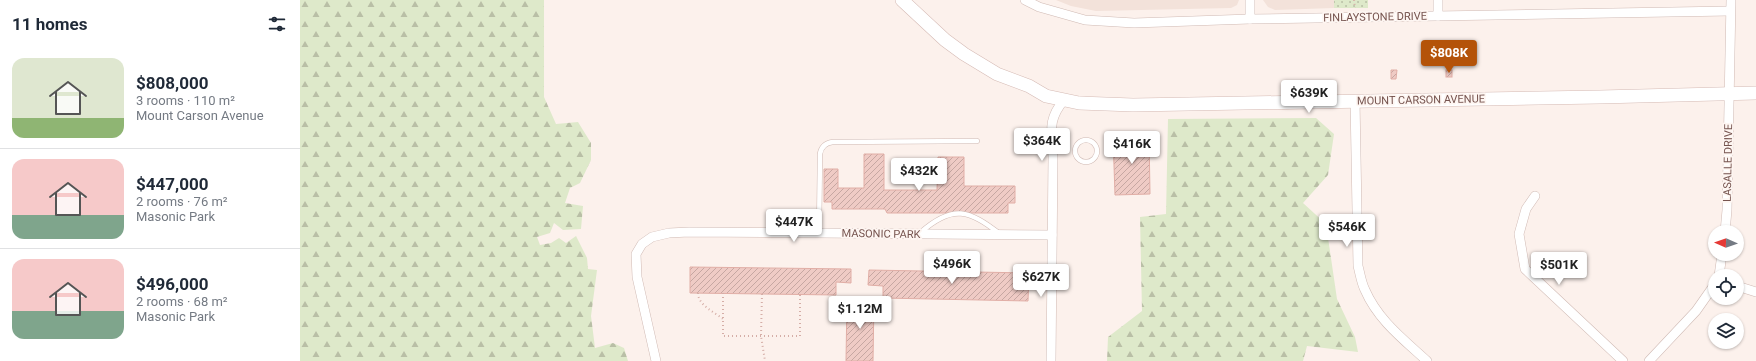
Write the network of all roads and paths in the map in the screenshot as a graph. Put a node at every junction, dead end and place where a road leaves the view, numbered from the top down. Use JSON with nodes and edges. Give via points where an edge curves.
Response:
{"nodes":[{"id":1,"x":902,"y":0,"type":"edge"},
{"id":2,"x":1025,"y":0,"type":"edge"},
{"id":3,"x":1250,"y":0,"type":"edge"},
{"id":4,"x":1438,"y":0,"type":"edge"},
{"id":5,"x":1731,"y":0,"type":"edge"},
{"id":6,"x":1730,"y":11,"type":"junction"},
{"id":7,"x":1438,"y":16,"type":"junction"},
{"id":8,"x":1250,"y":19,"type":"junction"},
{"id":9,"x":1756,"y":93,"type":"edge"},
{"id":10,"x":1730,"y":94,"type":"junction"},
{"id":11,"x":1064,"y":100,"type":"junction"},
{"id":12,"x":1355,"y":100,"type":"junction"},
{"id":13,"x":977,"y":141,"type":"dead end"},
{"id":14,"x":1095,"y":144,"type":"joint"},
{"id":15,"x":1535,"y":196,"type":"dead end"},
{"id":16,"x":1726,"y":225,"type":"edge"},
{"id":17,"x":819,"y":233,"type":"junction"},
{"id":18,"x":920,"y":234,"type":"junction"},
{"id":19,"x":1002,"y":235,"type":"junction"},
{"id":20,"x":1052,"y":235,"type":"junction"},
{"id":21,"x":1744,"y":288,"type":"edge"},
{"id":22,"x":1756,"y":292,"type":"edge"},
{"id":23,"x":698,"y":293,"type":"dead end"},
{"id":24,"x":723,"y":293,"type":"dead end"},
{"id":25,"x":762,"y":294,"type":"dead end"},
{"id":26,"x":800,"y":294,"type":"dead end"},
{"id":27,"x":1708,"y":294,"type":"edge"},
{"id":28,"x":723,"y":319,"type":"junction"},
{"id":29,"x":761,"y":336,"type":"junction"},
{"id":30,"x":656,"y":361,"type":"edge"},
{"id":31,"x":765,"y":361,"type":"edge"},
{"id":32,"x":1051,"y":361,"type":"edge"},
{"id":33,"x":1427,"y":361,"type":"edge"},
{"id":34,"x":1623,"y":361,"type":"edge"},
{"id":35,"x":1649,"y":361,"type":"edge"}],
"edges":[{"from":1,"to":11,"type":"main road","name":"MOUNT CARSON AVENUE","via":[[945,40],[980,65],[1046,96]]},
{"from":2,"to":8,"type":"street","name":"FINLAYSTONE DRIVE","via":[[1039,8],[1085,20],[1134,23]]},
{"from":3,"to":8,"type":"street"},
{"from":4,"to":7,"type":"street"},
{"from":5,"to":6,"type":"street","name":"LASALLE DRIVE"},
{"from":6,"to":7,"type":"street","name":"FINLAYSTONE DRIVE"},
{"from":6,"to":10,"type":"street","name":"LASALLE DRIVE"},
{"from":7,"to":8,"type":"street","name":"FINLAYSTONE DRIVE"},
{"from":9,"to":10,"type":"main road","name":"MOUNT CARSON AVENUE"},
{"from":10,"to":12,"type":"main road","name":"MOUNT CARSON AVENUE"},
{"from":10,"to":16,"type":"street","name":"LASALLE DRIVE"},
{"from":11,"to":12,"type":"main road","name":"MOUNT CARSON AVENUE","via":[[1126,105]]},
{"from":11,"to":20,"type":"street","via":[[1055,111],[1052,127]]},
{"from":12,"to":33,"type":"street","via":[[1358,266],[1364,288],[1376,311]]},
{"from":13,"to":17,"type":"lane","via":[[827,144],[820,154]]},
{"from":14,"to":14,"type":"lane","via":[[1088,140],[1081,141],[1076,147],[1077,158],[1082,162],[1093,160],[1098,151]]},
{"from":15,"to":34,"type":"street","via":[[1526,210],[1519,234],[1526,269]]},
{"from":17,"to":18,"type":"street","name":"MASONIC PARK"},
{"from":17,"to":30,"type":"street","name":"MASONIC PARK","via":[[689,232],[660,234],[646,240],[638,249],[635,267]]},
{"from":18,"to":19,"type":"street","name":"MASONIC PARK"},
{"from":18,"to":19,"type":"lane","via":[[943,216],[962,214],[981,219]]},
{"from":19,"to":20,"type":"street","name":"MASONIC PARK"},
{"from":20,"to":32,"type":"street"},
{"from":21,"to":22,"type":"street"},
{"from":23,"to":28,"type":"path","via":[[700,302]]},
{"from":24,"to":28,"type":"path"},
{"from":25,"to":29,"type":"path"},
{"from":26,"to":29,"type":"path","via":[[800,336]]},
{"from":27,"to":35,"type":"street","via":[[1696,311]]},
{"from":28,"to":29,"type":"path","via":[[723,336]]},
{"from":29,"to":31,"type":"path"}]}
